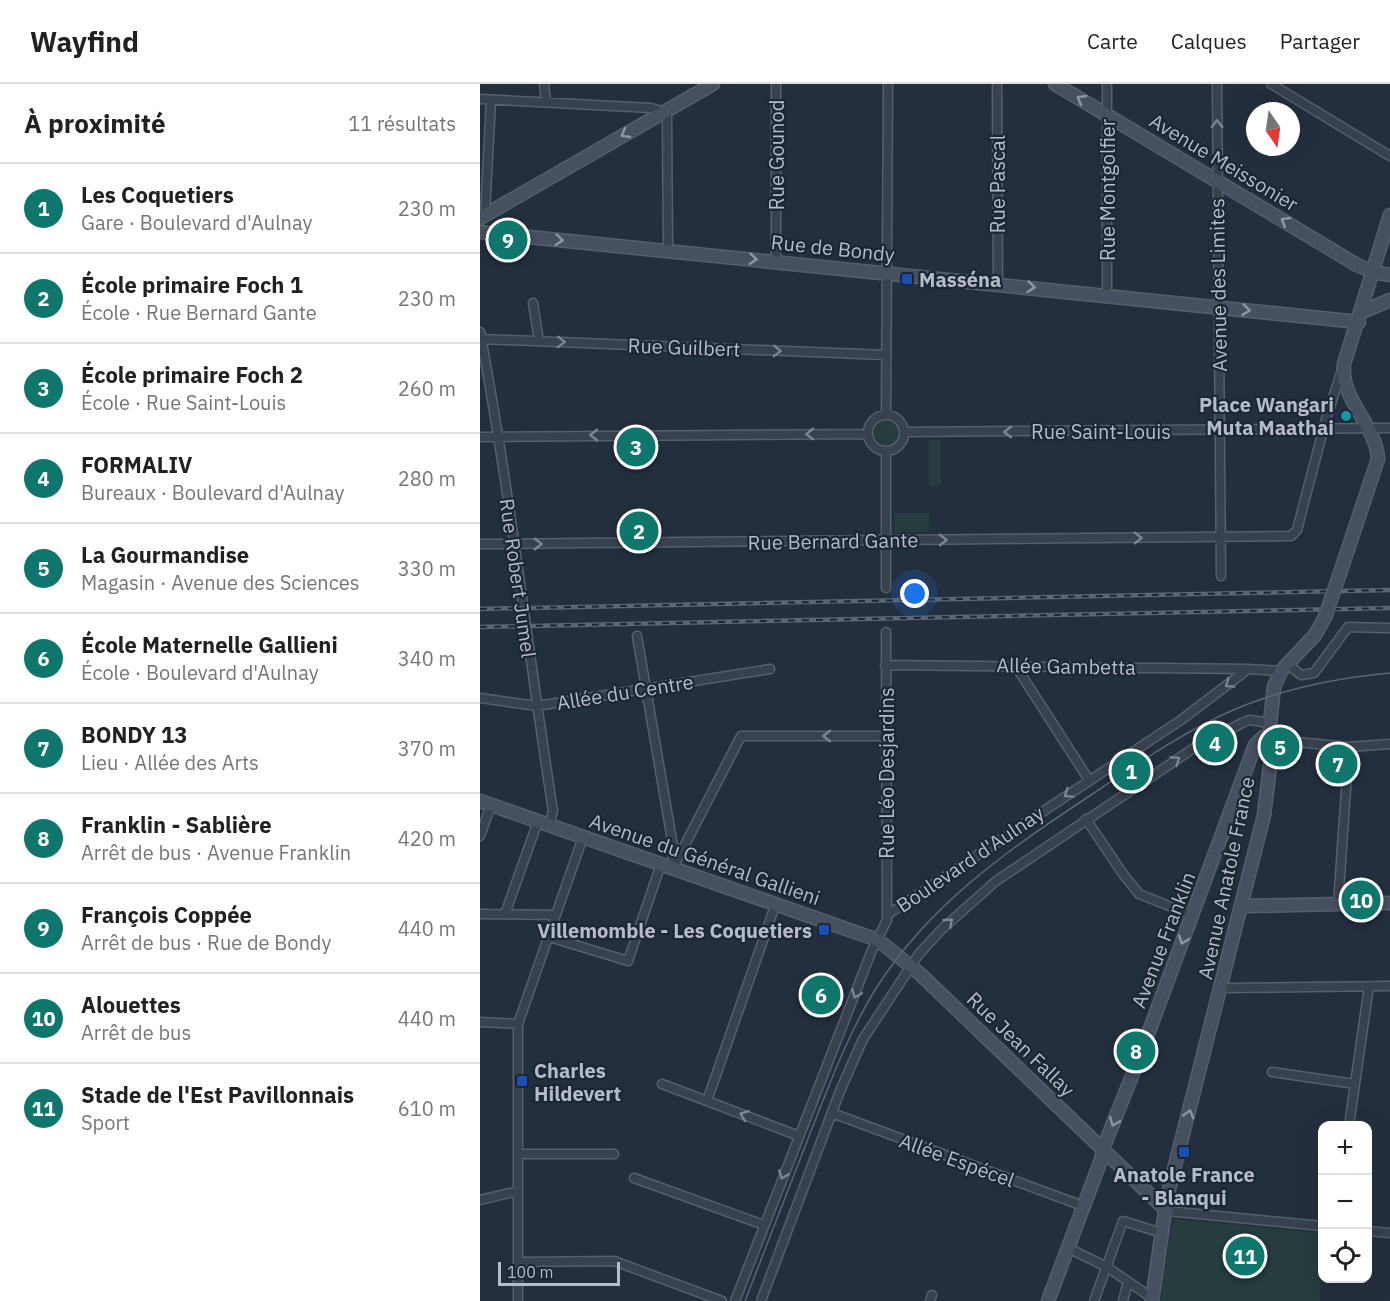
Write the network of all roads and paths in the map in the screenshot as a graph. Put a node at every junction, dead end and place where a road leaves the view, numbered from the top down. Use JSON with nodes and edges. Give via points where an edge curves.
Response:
{"nodes":[{"id":1,"x":544,"y":84,"type":"edge"},
{"id":2,"x":713,"y":84,"type":"edge"},
{"id":3,"x":776,"y":84,"type":"edge"},
{"id":4,"x":888,"y":84,"type":"edge"},
{"id":5,"x":997,"y":84,"type":"edge"},
{"id":6,"x":1055,"y":84,"type":"edge"},
{"id":7,"x":1107,"y":84,"type":"edge"},
{"id":8,"x":1216,"y":84,"type":"edge"},
{"id":9,"x":1271,"y":84,"type":"edge"},
{"id":10,"x":480,"y":99,"type":"edge"},
{"id":11,"x":492,"y":100,"type":"junction"},
{"id":12,"x":546,"y":102,"type":"junction"},
{"id":13,"x":664,"y":112,"type":"junction"},
{"id":14,"x":1107,"y":114,"type":"junction"},
{"id":15,"x":1390,"y":156,"type":"edge"},
{"id":16,"x":1216,"y":180,"type":"junction"},
{"id":17,"x":1390,"y":215,"type":"edge"},
{"id":18,"x":482,"y":216,"type":"edge"},
{"id":19,"x":481,"y":232,"type":"edge"},
{"id":20,"x":668,"y":252,"type":"junction"},
{"id":21,"x":776,"y":261,"type":"junction"},
{"id":22,"x":887,"y":272,"type":"junction"},
{"id":23,"x":1373,"y":273,"type":"junction"},
{"id":24,"x":1390,"y":275,"type":"edge"},
{"id":25,"x":998,"y":284,"type":"junction"},
{"id":26,"x":1107,"y":295,"type":"junction"},
{"id":27,"x":1390,"y":300,"type":"edge"},
{"id":28,"x":533,"y":303,"type":"dead end"},
{"id":29,"x":1218,"y":307,"type":"junction"},
{"id":30,"x":1360,"y":317,"type":"junction"},
{"id":31,"x":481,"y":336,"type":"edge"},
{"id":32,"x":539,"y":341,"type":"junction"},
{"id":33,"x":886,"y":355,"type":"junction"},
{"id":34,"x":1344,"y":364,"type":"junction"},
{"id":35,"x":886,"y":415,"type":"junction"},
{"id":36,"x":1370,"y":428,"type":"junction"},
{"id":37,"x":1390,"y":428,"type":"edge"},
{"id":38,"x":1325,"y":429,"type":"junction"},
{"id":39,"x":1219,"y":431,"type":"junction"},
{"id":40,"x":904,"y":432,"type":"junction"},
{"id":41,"x":868,"y":434,"type":"junction"},
{"id":42,"x":480,"y":437,"type":"edge"},
{"id":43,"x":497,"y":437,"type":"junction"},
{"id":44,"x":886,"y":450,"type":"junction"},
{"id":45,"x":1293,"y":535,"type":"joint"},
{"id":46,"x":1221,"y":537,"type":"junction"},
{"id":47,"x":886,"y":540,"type":"junction"},
{"id":48,"x":514,"y":543,"type":"junction"},
{"id":49,"x":480,"y":544,"type":"edge"},
{"id":50,"x":1221,"y":576,"type":"dead end"},
{"id":51,"x":886,"y":588,"type":"dead end"},
{"id":52,"x":1390,"y":628,"type":"edge"},
{"id":53,"x":886,"y":632,"type":"dead end"},
{"id":54,"x":637,"y":636,"type":"dead end"},
{"id":55,"x":885,"y":664,"type":"junction"},
{"id":56,"x":1015,"y":665,"type":"junction"},
{"id":57,"x":1285,"y":667,"type":"junction"},
{"id":58,"x":770,"y":669,"type":"dead end"},
{"id":59,"x":1248,"y":669,"type":"junction"},
{"id":60,"x":646,"y":689,"type":"junction"},
{"id":61,"x":480,"y":698,"type":"edge"},
{"id":62,"x":537,"y":706,"type":"junction"},
{"id":63,"x":1270,"y":723,"type":"junction"},
{"id":64,"x":886,"y":736,"type":"junction"},
{"id":65,"x":1270,"y":737,"type":"junction"},
{"id":66,"x":1390,"y":744,"type":"edge"},
{"id":67,"x":1348,"y":747,"type":"junction"},
{"id":68,"x":1089,"y":780,"type":"junction"},
{"id":69,"x":485,"y":803,"type":"edge"},
{"id":70,"x":1086,"y":819,"type":"junction"},
{"id":71,"x":543,"y":823,"type":"junction"},
{"id":72,"x":480,"y":836,"type":"edge"},
{"id":73,"x":583,"y":837,"type":"junction"},
{"id":74,"x":667,"y":866,"type":"junction"},
{"id":75,"x":776,"y":903,"type":"junction"},
{"id":76,"x":1390,"y":903,"type":"edge"},
{"id":77,"x":1338,"y":904,"type":"junction"},
{"id":78,"x":1242,"y":906,"type":"junction"},
{"id":79,"x":480,"y":914,"type":"edge"},
{"id":80,"x":505,"y":914,"type":"junction"},
{"id":81,"x":556,"y":915,"type":"junction"},
{"id":82,"x":888,"y":915,"type":"junction"},
{"id":83,"x":1192,"y":915,"type":"junction"},
{"id":84,"x":549,"y":936,"type":"junction"},
{"id":85,"x":878,"y":940,"type":"junction"},
{"id":86,"x":911,"y":966,"type":"junction"},
{"id":87,"x":1369,"y":986,"type":"junction"},
{"id":88,"x":1390,"y":986,"type":"edge"},
{"id":89,"x":1222,"y":988,"type":"junction"},
{"id":90,"x":480,"y":1022,"type":"edge"},
{"id":91,"x":518,"y":1024,"type":"junction"},
{"id":92,"x":1272,"y":1072,"type":"dead end"},
{"id":93,"x":1355,"y":1083,"type":"junction"},
{"id":94,"x":662,"y":1084,"type":"dead end"},
{"id":95,"x":707,"y":1101,"type":"junction"},
{"id":96,"x":832,"y":1113,"type":"junction"},
{"id":97,"x":1350,"y":1121,"type":"edge"},
{"id":98,"x":799,"y":1136,"type":"junction"},
{"id":99,"x":1103,"y":1152,"type":"junction"},
{"id":100,"x":518,"y":1154,"type":"junction"},
{"id":101,"x":614,"y":1154,"type":"dead end"},
{"id":102,"x":634,"y":1178,"type":"dead end"},
{"id":103,"x":518,"y":1191,"type":"junction"},
{"id":104,"x":480,"y":1200,"type":"edge"},
{"id":105,"x":1083,"y":1206,"type":"junction"},
{"id":106,"x":1167,"y":1211,"type":"junction"},
{"id":107,"x":764,"y":1225,"type":"junction"},
{"id":108,"x":1318,"y":1226,"type":"edge"},
{"id":109,"x":1372,"y":1231,"type":"edge"},
{"id":110,"x":1162,"y":1233,"type":"junction"},
{"id":111,"x":1390,"y":1233,"type":"edge"},
{"id":112,"x":1068,"y":1248,"type":"junction"},
{"id":113,"x":518,"y":1262,"type":"junction"},
{"id":114,"x":1107,"y":1267,"type":"junction"},
{"id":115,"x":1128,"y":1281,"type":"junction"},
{"id":116,"x":1152,"y":1300,"type":"edge"},
{"id":117,"x":518,"y":1301,"type":"edge"},
{"id":118,"x":722,"y":1301,"type":"edge"},
{"id":119,"x":735,"y":1301,"type":"edge"},
{"id":120,"x":761,"y":1301,"type":"edge"},
{"id":121,"x":1048,"y":1301,"type":"edge"},
{"id":122,"x":1094,"y":1301,"type":"edge"},
{"id":123,"x":1123,"y":1301,"type":"edge"}],
"edges":[{"from":1,"to":12,"type":"street"},
{"from":2,"to":13,"type":"street"},
{"from":3,"to":21,"type":"street","name":"Rue Gounod"},
{"from":4,"to":22,"type":"street"},
{"from":5,"to":25,"type":"street","name":"Rue Pascal"},
{"from":14,"to":6,"type":"street","name":"Avenue Meissonier","one_way":true},
{"from":7,"to":14,"type":"street","name":"Rue Montgolfier"},
{"from":16,"to":8,"type":"street","name":"Avenue des Limites","one_way":true},
{"from":9,"to":15,"type":"street"},
{"from":10,"to":11,"type":"street"},
{"from":11,"to":12,"type":"street"},
{"from":11,"to":18,"type":"street","name":"Rue de Bondy"},
{"from":12,"to":13,"type":"street"},
{"from":13,"to":18,"type":"street","one_way":true},
{"from":13,"to":20,"type":"street"},
{"from":14,"to":16,"type":"street","name":"Avenue Meissonier"},
{"from":14,"to":26,"type":"street","name":"Rue Montgolfier"},
{"from":23,"to":16,"type":"street","name":"Avenue Meissonier","one_way":true},
{"from":16,"to":29,"type":"street","name":"Avenue des Limites"},
{"from":17,"to":23,"type":"street","name":"Avenue Anatole France"},
{"from":18,"to":19,"type":"street","name":"Rue de Bondy"},
{"from":19,"to":20,"type":"street","name":"Rue de Bondy","one_way":true},
{"from":20,"to":21,"type":"street","name":"Rue de Bondy","one_way":true},
{"from":21,"to":22,"type":"street","name":"Rue de Bondy"},
{"from":22,"to":25,"type":"street","name":"Rue de Bondy"},
{"from":22,"to":33,"type":"street"},
{"from":23,"to":24,"type":"street"},
{"from":23,"to":30,"type":"street","name":"Avenue Anatole France"},
{"from":25,"to":26,"type":"street","name":"Rue de Bondy","one_way":true},
{"from":26,"to":29,"type":"street","name":"Rue de Bondy"},
{"from":27,"to":30,"type":"street"},
{"from":28,"to":32,"type":"street"},
{"from":29,"to":30,"type":"street","name":"Rue de Bondy","one_way":true},
{"from":29,"to":39,"type":"street","name":"Avenue des Limites"},
{"from":30,"to":34,"type":"street","name":"Avenue Anatole France"},
{"from":31,"to":32,"type":"street","name":"Rue Guilbert"},
{"from":31,"to":43,"type":"street","name":"Rue Robert Jumel"},
{"from":32,"to":33,"type":"street","name":"Rue Guilbert","one_way":true},
{"from":33,"to":35,"type":"street"},
{"from":34,"to":36,"type":"street","name":"Avenue Anatole France","via":[[1348,391]]},
{"from":34,"to":38,"type":"street","name":"Avenue Anatole France"},
{"from":35,"to":40,"type":"street","via":[[900,422]]},
{"from":35,"to":41,"type":"street","via":[[871,423]]},
{"from":36,"to":37,"type":"street","name":"Rue Saint-Louis"},
{"from":36,"to":38,"type":"street","name":"Rue Saint-Louis"},
{"from":36,"to":57,"type":"street","name":"Avenue Anatole France","bridge":true,"via":[[1377,444],[1376,470],[1325,617],[1315,635]]},
{"from":38,"to":39,"type":"street","name":"Rue Saint-Louis"},
{"from":38,"to":45,"type":"street","name":"Avenue Anatole France"},
{"from":39,"to":40,"type":"street","name":"Rue Saint-Louis","one_way":true},
{"from":39,"to":46,"type":"street","name":"Avenue des Limites"},
{"from":40,"to":44,"type":"street","via":[[897,447]]},
{"from":41,"to":43,"type":"street","one_way":true},
{"from":41,"to":44,"type":"street","via":[[876,447]]},
{"from":42,"to":43,"type":"street"},
{"from":43,"to":48,"type":"street","name":"Rue Robert Jumel"},
{"from":44,"to":47,"type":"street"},
{"from":45,"to":46,"type":"street","name":"Rue Bernard Gante"},
{"from":47,"to":46,"type":"street","name":"Rue Bernard Gante","one_way":true},
{"from":46,"to":50,"type":"street"},
{"from":48,"to":47,"type":"street","name":"Rue Bernard Gante","one_way":true},
{"from":47,"to":51,"type":"street"},
{"from":48,"to":49,"type":"street","name":"Rue Bernard Gante"},
{"from":48,"to":62,"type":"street","name":"Rue Robert Jumel"},
{"from":52,"to":57,"type":"street","via":[[1348,627],[1314,673],[1301,675]]},
{"from":53,"to":55,"type":"street","name":"Rue Léo Desjardins"},
{"from":54,"to":60,"type":"street"},
{"from":55,"to":56,"type":"street","name":"Allée Gambetta"},
{"from":55,"to":64,"type":"street","name":"Rue Léo Desjardins"},
{"from":56,"to":59,"type":"street","name":"Allée Gambetta"},
{"from":56,"to":68,"type":"street"},
{"from":57,"to":59,"type":"street"},
{"from":57,"to":63,"type":"street","name":"Avenue Anatole France","via":[[1274,687]]},
{"from":58,"to":60,"type":"street","name":"Allée du Centre"},
{"from":59,"to":68,"type":"street","name":"Boulevard d'Aulnay","one_way":true,"via":[[1181,720]]},
{"from":60,"to":62,"type":"street","name":"Allée du Centre"},
{"from":60,"to":74,"type":"street","via":[[673,846]]},
{"from":61,"to":62,"type":"street","name":"Allée du Centre"},
{"from":62,"to":71,"type":"street","name":"Rue Robert Jumel","via":[[553,811]]},
{"from":63,"to":65,"type":"street","name":"Avenue Anatole France"},
{"from":70,"to":63,"type":"street","name":"Boulevard d'Aulnay","one_way":true,"via":[[1194,748],[1249,720]]},
{"from":64,"to":74,"type":"street","one_way":true,"via":[[741,736]]},
{"from":64,"to":82,"type":"street","name":"Rue Léo Desjardins"},
{"from":65,"to":67,"type":"street"},
{"from":65,"to":78,"type":"street","name":"Avenue Anatole France","via":[[1264,815]]},
{"from":65,"to":83,"type":"street","name":"Avenue Franklin","via":[[1263,737],[1255,745]]},
{"from":66,"to":67,"type":"street"},
{"from":67,"to":77,"type":"street"},
{"from":68,"to":82,"type":"street","name":"Boulevard d'Aulnay","one_way":true},
{"from":69,"to":71,"type":"street","name":"Avenue du Général Gallieni"},
{"from":69,"to":72,"type":"street"},
{"from":70,"to":83,"type":"street","via":[[1139,894]]},
{"from":86,"to":70,"type":"street","name":"Boulevard d'Aulnay","one_way":true,"via":[[941,930],[996,881]]},
{"from":71,"to":73,"type":"street","name":"Avenue du Général Gallieni"},
{"from":71,"to":80,"type":"street","name":"Rue Robert Jumel"},
{"from":73,"to":74,"type":"street","name":"Avenue du Général Gallieni"},
{"from":73,"to":81,"type":"street"},
{"from":74,"to":75,"type":"street","name":"Avenue du Général Gallieni"},
{"from":74,"to":84,"type":"street","via":[[628,961]]},
{"from":75,"to":85,"type":"street","name":"Avenue du Général Gallieni"},
{"from":75,"to":95,"type":"street"},
{"from":76,"to":77,"type":"street"},
{"from":77,"to":78,"type":"street"},
{"from":78,"to":89,"type":"street","name":"Avenue Anatole France"},
{"from":79,"to":80,"type":"street"},
{"from":80,"to":81,"type":"street"},
{"from":81,"to":84,"type":"street"},
{"from":82,"to":85,"type":"street","name":"Boulevard d'Aulnay"},
{"from":83,"to":99,"type":"street","name":"Avenue Franklin","one_way":true},
{"from":84,"to":91,"type":"street"},
{"from":85,"to":86,"type":"street","name":"Avenue du Général Gallieni"},
{"from":85,"to":98,"type":"street","name":"Boulevard d'Aulnay","one_way":true},
{"from":86,"to":96,"type":"street","name":"Boulevard d'Aulnay","via":[[867,1031]]},
{"from":86,"to":99,"type":"street","name":"Rue Jean Fallay"},
{"from":87,"to":88,"type":"street"},
{"from":87,"to":89,"type":"street"},
{"from":87,"to":93,"type":"street"},
{"from":106,"to":89,"type":"street","name":"Avenue Anatole France","one_way":true,"via":[[1167,1197]]},
{"from":90,"to":91,"type":"street"},
{"from":91,"to":100,"type":"street"},
{"from":92,"to":93,"type":"street"},
{"from":93,"to":97,"type":"street"},
{"from":94,"to":95,"type":"street"},
{"from":98,"to":95,"type":"street","one_way":true},
{"from":96,"to":105,"type":"street","name":"Allée Espécel"},
{"from":96,"to":120,"type":"street","name":"Boulevard d'Aulnay"},
{"from":98,"to":107,"type":"street","name":"Boulevard d'Aulnay","one_way":true},
{"from":99,"to":105,"type":"street","name":"Avenue Franklin"},
{"from":99,"to":106,"type":"street","name":"Rue Jean Fallay"},
{"from":100,"to":101,"type":"street"},
{"from":100,"to":103,"type":"street"},
{"from":102,"to":107,"type":"street"},
{"from":103,"to":104,"type":"street"},
{"from":103,"to":113,"type":"street"},
{"from":105,"to":112,"type":"street","name":"Avenue Franklin"},
{"from":106,"to":108,"type":"street"},
{"from":106,"to":110,"type":"street","name":"Avenue Anatole France"},
{"from":107,"to":119,"type":"street","name":"Boulevard d'Aulnay"},
{"from":109,"to":111,"type":"street"},
{"from":110,"to":114,"type":"street","via":[[1123,1221]]},
{"from":110,"to":116,"type":"street","name":"Avenue Anatole France"},
{"from":112,"to":114,"type":"street"},
{"from":112,"to":121,"type":"street","name":"Avenue Franklin"},
{"from":113,"to":117,"type":"street"},
{"from":113,"to":118,"type":"street","via":[[614,1261]]},
{"from":114,"to":115,"type":"street"},
{"from":114,"to":122,"type":"street"},
{"from":115,"to":116,"type":"street"},
{"from":115,"to":123,"type":"street"}]}
